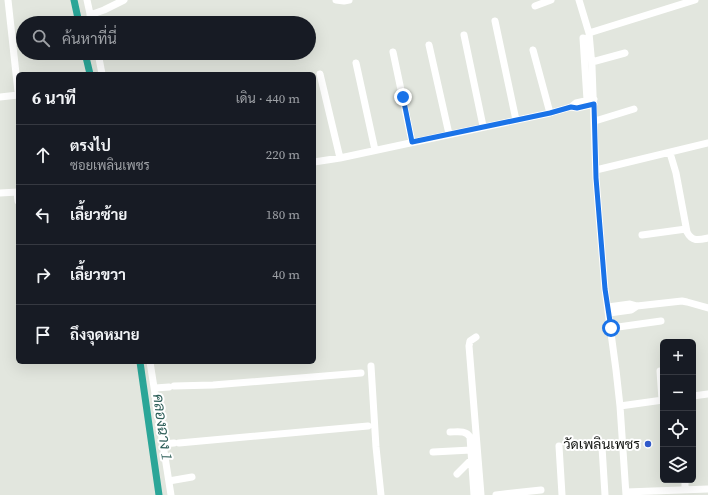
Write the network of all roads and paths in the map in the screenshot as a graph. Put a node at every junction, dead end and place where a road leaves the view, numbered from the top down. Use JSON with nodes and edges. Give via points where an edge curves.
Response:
{"nodes":[{"id":1,"x":8,"y":0,"type":"edge"},
{"id":2,"x":87,"y":0,"type":"edge"},
{"id":3,"x":124,"y":0,"type":"edge"},
{"id":4,"x":336,"y":0,"type":"edge"},
{"id":5,"x":349,"y":0,"type":"edge"},
{"id":6,"x":550,"y":0,"type":"edge"},
{"id":7,"x":579,"y":0,"type":"edge"},
{"id":8,"x":695,"y":0,"type":"edge"},
{"id":9,"x":535,"y":6,"type":"dead end"},
{"id":10,"x":90,"y":15,"type":"joint"},
{"id":11,"x":495,"y":21,"type":"dead end"},
{"id":12,"x":464,"y":35,"type":"dead end"},
{"id":13,"x":586,"y":36,"type":"junction"},
{"id":14,"x":429,"y":45,"type":"dead end"},
{"id":15,"x":533,"y":50,"type":"dead end"},
{"id":16,"x":393,"y":52,"type":"dead end"},
{"id":17,"x":625,"y":53,"type":"dead end"},
{"id":18,"x":99,"y":60,"type":"edge"},
{"id":19,"x":592,"y":62,"type":"junction"},
{"id":20,"x":356,"y":63,"type":"dead end"},
{"id":21,"x":102,"y":72,"type":"edge"},
{"id":22,"x":16,"y":74,"type":"edge"},
{"id":23,"x":320,"y":74,"type":"dead end"},
{"id":24,"x":16,"y":93,"type":"edge"},
{"id":25,"x":0,"y":97,"type":"edge"},
{"id":26,"x":592,"y":101,"type":"junction"},
{"id":27,"x":634,"y":109,"type":"dead end"},
{"id":28,"x":550,"y":113,"type":"junction"},
{"id":29,"x":516,"y":120,"type":"junction"},
{"id":30,"x":595,"y":121,"type":"junction"},
{"id":31,"x":483,"y":126,"type":"junction"},
{"id":32,"x":449,"y":134,"type":"junction"},
{"id":33,"x":412,"y":142,"type":"junction"},
{"id":34,"x":708,"y":143,"type":"edge"},
{"id":35,"x":375,"y":150,"type":"junction"},
{"id":36,"x":670,"y":153,"type":"junction"},
{"id":37,"x":340,"y":158,"type":"junction"},
{"id":38,"x":316,"y":162,"type":"edge"},
{"id":39,"x":596,"y":170,"type":"junction"},
{"id":40,"x":16,"y":192,"type":"edge"},
{"id":41,"x":0,"y":193,"type":"edge"},
{"id":42,"x":686,"y":229,"type":"junction"},
{"id":43,"x":642,"y":235,"type":"dead end"},
{"id":44,"x":708,"y":238,"type":"edge"},
{"id":45,"x":708,"y":308,"type":"edge"},
{"id":46,"x":608,"y":310,"type":"junction"},
{"id":47,"x":661,"y":321,"type":"dead end"},
{"id":48,"x":611,"y":328,"type":"junction"},
{"id":49,"x":476,"y":336,"type":"dead end"},
{"id":50,"x":150,"y":364,"type":"edge"},
{"id":51,"x":371,"y":366,"type":"dead end"},
{"id":52,"x":361,"y":372,"type":"dead end"},
{"id":53,"x":155,"y":388,"type":"junction"},
{"id":54,"x":708,"y":394,"type":"edge"},
{"id":55,"x":696,"y":396,"type":"edge"},
{"id":56,"x":660,"y":400,"type":"edge"},
{"id":57,"x":620,"y":406,"type":"junction"},
{"id":58,"x":368,"y":426,"type":"dead end"},
{"id":59,"x":450,"y":432,"type":"dead end"},
{"id":60,"x":163,"y":444,"type":"junction"},
{"id":61,"x":559,"y":446,"type":"dead end"},
{"id":62,"x":602,"y":447,"type":"dead end"},
{"id":63,"x":471,"y":450,"type":"junction"},
{"id":64,"x":433,"y":452,"type":"dead end"},
{"id":65,"x":472,"y":459,"type":"junction"},
{"id":66,"x":456,"y":474,"type":"dead end"},
{"id":67,"x":192,"y":477,"type":"dead end"},
{"id":68,"x":169,"y":481,"type":"junction"},
{"id":69,"x":685,"y":483,"type":"edge"},
{"id":70,"x":708,"y":489,"type":"edge"},
{"id":71,"x":541,"y":490,"type":"dead end"},
{"id":72,"x":685,"y":490,"type":"junction"},
{"id":73,"x":522,"y":493,"type":"edge"},
{"id":74,"x":626,"y":493,"type":"edge"},
{"id":75,"x":171,"y":495,"type":"edge"},
{"id":76,"x":381,"y":495,"type":"edge"},
{"id":77,"x":474,"y":495,"type":"edge"},
{"id":78,"x":481,"y":495,"type":"edge"},
{"id":79,"x":496,"y":495,"type":"edge"},
{"id":80,"x":562,"y":495,"type":"edge"},
{"id":81,"x":605,"y":495,"type":"edge"}],
"edges":[{"from":1,"to":22,"type":"street"},
{"from":2,"to":10,"type":"street"},
{"from":3,"to":10,"type":"street"},
{"from":4,"to":5,"type":"street"},
{"from":6,"to":9,"type":"street"},
{"from":7,"to":13,"type":"street"},
{"from":8,"to":13,"type":"street"},
{"from":11,"to":29,"type":"street"},
{"from":12,"to":31,"type":"street"},
{"from":13,"to":19,"type":"street"},
{"from":13,"to":26,"type":"street"},
{"from":14,"to":32,"type":"street"},
{"from":15,"to":28,"type":"street"},
{"from":16,"to":33,"type":"street"},
{"from":17,"to":19,"type":"street"},
{"from":18,"to":21,"type":"street"},
{"from":19,"to":26,"type":"street"},
{"from":20,"to":35,"type":"street"},
{"from":23,"to":37,"type":"street"},
{"from":24,"to":25,"type":"street"},
{"from":26,"to":28,"type":"street","via":[[577,108],[571,107]]},
{"from":26,"to":30,"type":"street"},
{"from":27,"to":30,"type":"street"},
{"from":28,"to":29,"type":"street"},
{"from":29,"to":31,"type":"street"},
{"from":30,"to":39,"type":"street"},
{"from":31,"to":32,"type":"street"},
{"from":32,"to":33,"type":"street"},
{"from":33,"to":35,"type":"street"},
{"from":34,"to":36,"type":"street"},
{"from":35,"to":37,"type":"street"},
{"from":36,"to":39,"type":"street"},
{"from":36,"to":42,"type":"street"},
{"from":37,"to":38,"type":"street"},
{"from":39,"to":46,"type":"street"},
{"from":40,"to":41,"type":"street"},
{"from":42,"to":43,"type":"street"},
{"from":42,"to":44,"type":"street","via":[[692,239]]},
{"from":45,"to":46,"type":"street","via":[[687,302],[637,306],[630,304]]},
{"from":46,"to":48,"type":"street"},
{"from":47,"to":48,"type":"street"},
{"from":48,"to":57,"type":"street"},
{"from":49,"to":78,"type":"street","via":[[470,341],[469,346]]},
{"from":50,"to":53,"type":"street"},
{"from":51,"to":76,"type":"street"},
{"from":52,"to":53,"type":"street"},
{"from":53,"to":60,"type":"street"},
{"from":54,"to":55,"type":"street"},
{"from":56,"to":57,"type":"street"},
{"from":57,"to":74,"type":"street"},
{"from":58,"to":60,"type":"street"},
{"from":59,"to":63,"type":"street","via":[[468,434]]},
{"from":60,"to":68,"type":"street"},
{"from":61,"to":80,"type":"street"},
{"from":62,"to":81,"type":"street"},
{"from":63,"to":64,"type":"street"},
{"from":63,"to":65,"type":"street"},
{"from":65,"to":66,"type":"street"},
{"from":65,"to":77,"type":"street"},
{"from":67,"to":68,"type":"street"},
{"from":68,"to":75,"type":"street"},
{"from":69,"to":72,"type":"street"},
{"from":70,"to":72,"type":"street"},
{"from":71,"to":73,"type":"street"},
{"from":72,"to":74,"type":"street"},
{"from":73,"to":79,"type":"street"}]}
